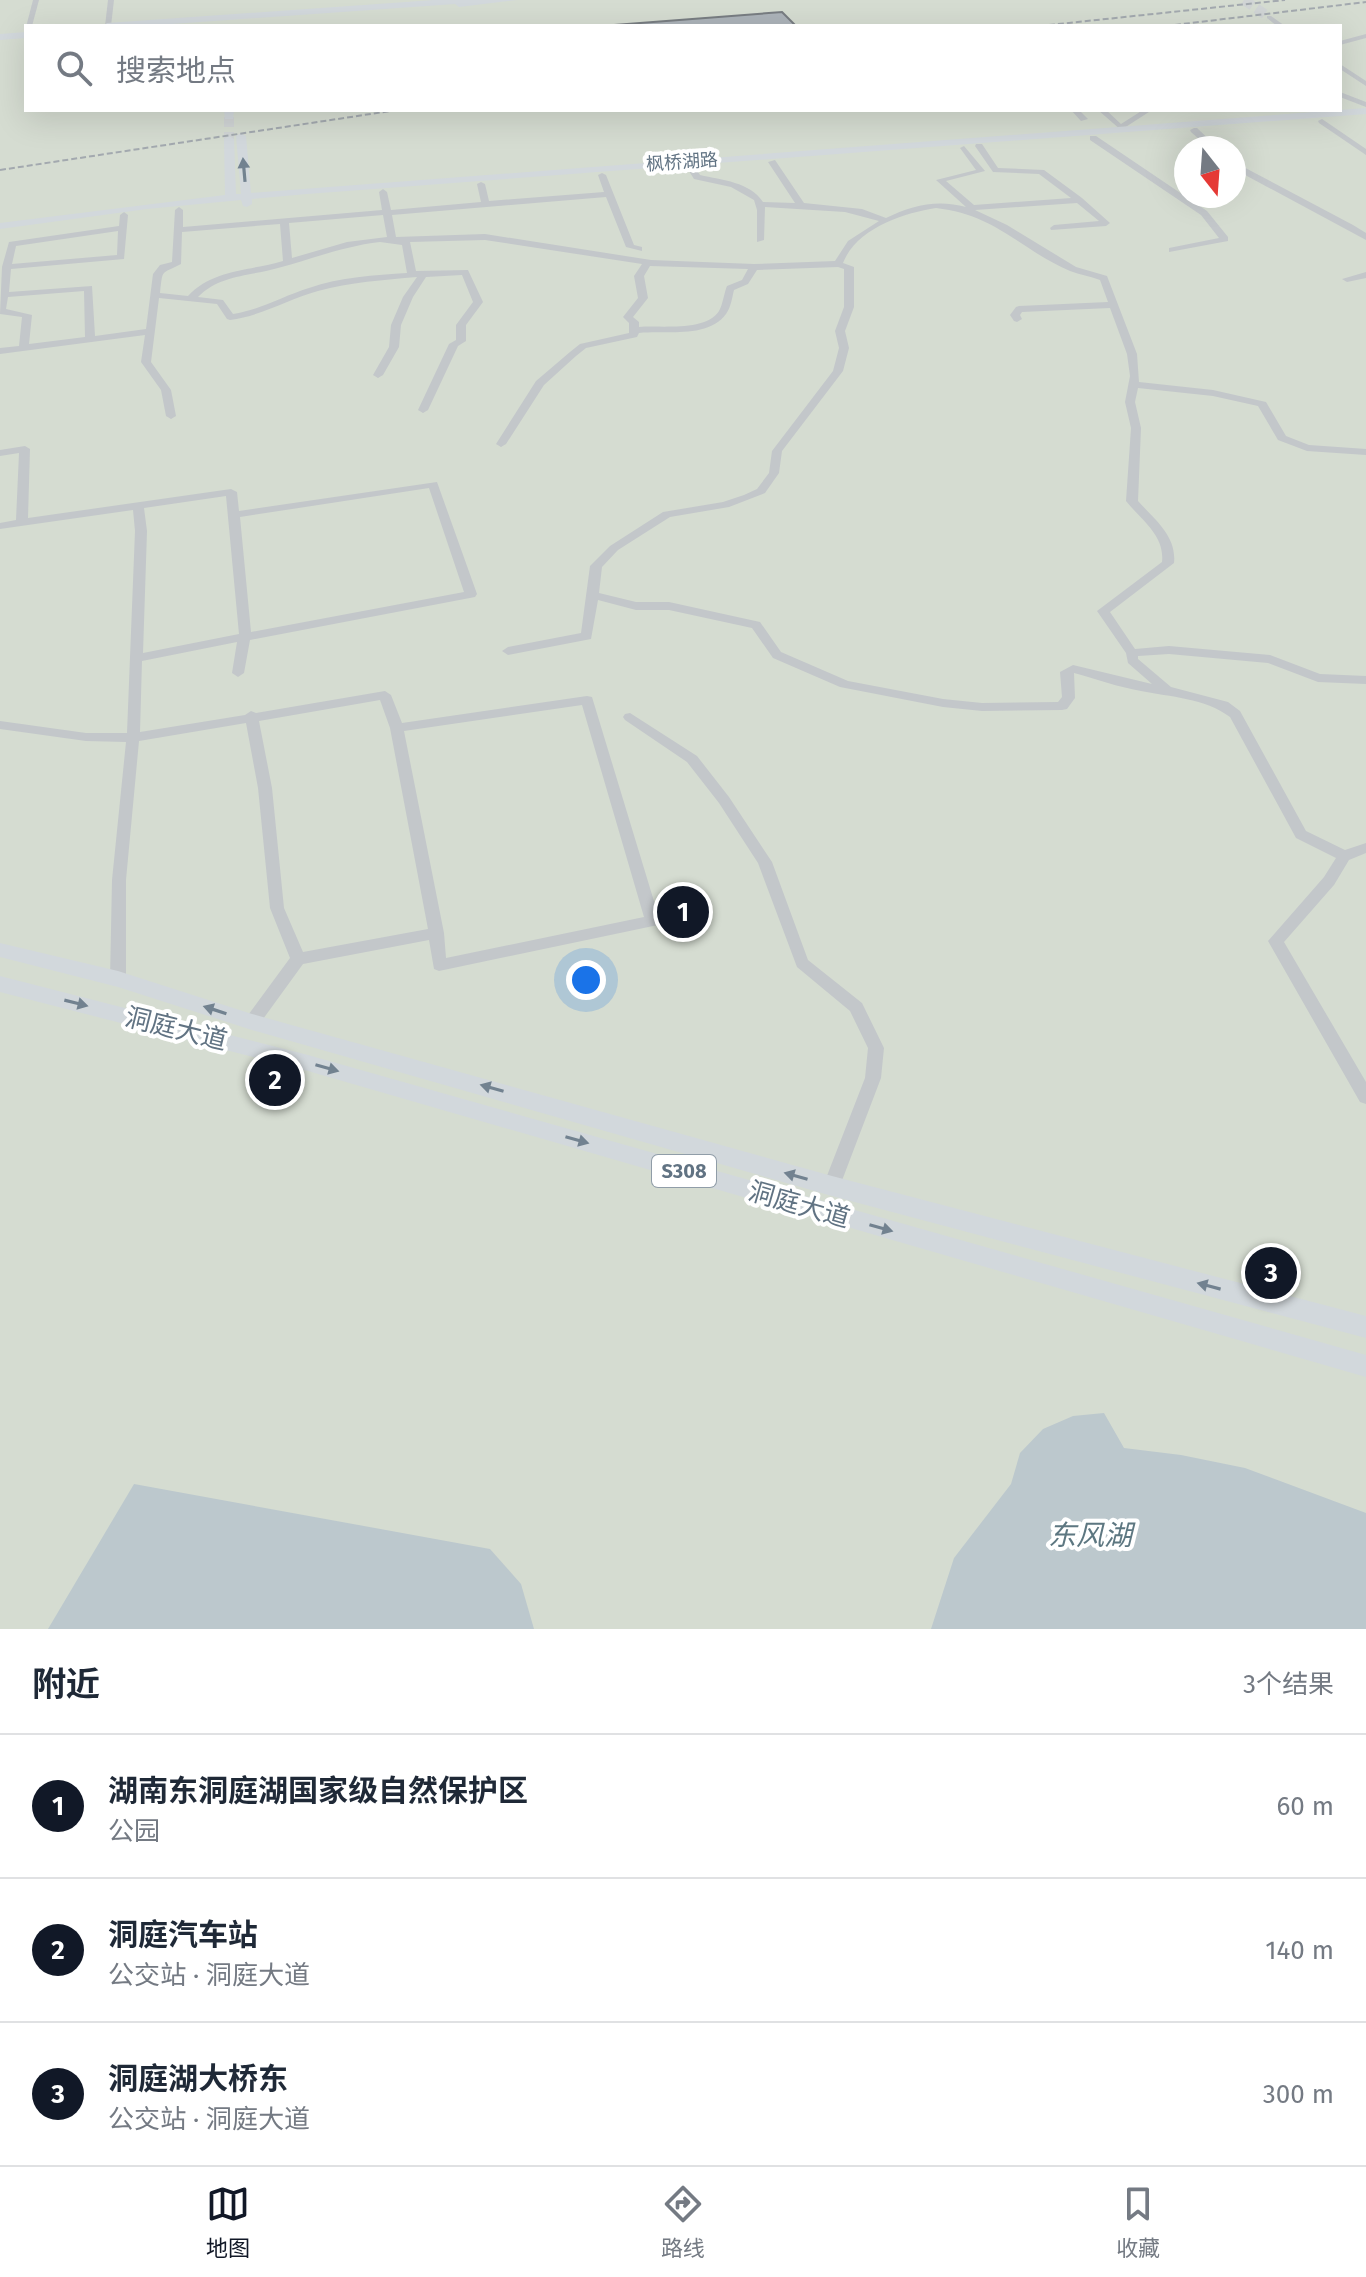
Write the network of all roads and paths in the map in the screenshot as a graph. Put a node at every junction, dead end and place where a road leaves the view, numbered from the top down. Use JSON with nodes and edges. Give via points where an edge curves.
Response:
{"nodes":[{"id":1,"x":36,"y":0,"type":"edge"},
{"id":2,"x":111,"y":0,"type":"edge"},
{"id":3,"x":470,"y":0,"type":"edge"},
{"id":4,"x":513,"y":0,"type":"edge"},
{"id":5,"x":418,"y":2,"type":"edge"},
{"id":6,"x":1269,"y":17,"type":"tunnel mouth"},
{"id":7,"x":230,"y":21,"type":"edge"},
{"id":8,"x":30,"y":24,"type":"edge"},
{"id":9,"x":108,"y":24,"type":"edge"},
{"id":10,"x":157,"y":24,"type":"edge"},
{"id":11,"x":186,"y":24,"type":"edge"},
{"id":12,"x":1279,"y":24,"type":"edge"},
{"id":13,"x":24,"y":34,"type":"edge"},
{"id":14,"x":0,"y":36,"type":"edge"},
{"id":15,"x":1366,"y":36,"type":"edge"},
{"id":16,"x":1342,"y":42,"type":"edge"},
{"id":17,"x":1342,"y":67,"type":"edge"},
{"id":18,"x":1366,"y":84,"type":"edge"},
{"id":19,"x":1342,"y":95,"type":"edge"},
{"id":20,"x":1366,"y":105,"type":"edge"},
{"id":21,"x":1366,"y":111,"type":"edge"},
{"id":22,"x":1077,"y":112,"type":"edge"},
{"id":23,"x":1104,"y":112,"type":"edge"},
{"id":24,"x":1145,"y":112,"type":"edge"},
{"id":25,"x":1366,"y":118,"type":"edge"},
{"id":26,"x":1084,"y":119,"type":"dead end"},
{"id":27,"x":1322,"y":121,"type":"junction"},
{"id":28,"x":1121,"y":128,"type":"junction"},
{"id":29,"x":1194,"y":130,"type":"junction"},
{"id":30,"x":241,"y":136,"type":"tunnel mouth"},
{"id":31,"x":1201,"y":136,"type":"edge"},
{"id":32,"x":1093,"y":138,"type":"junction"},
{"id":33,"x":229,"y":139,"type":"tunnel mouth"},
{"id":34,"x":979,"y":146,"type":"junction"},
{"id":35,"x":964,"y":148,"type":"junction"},
{"id":36,"x":1366,"y":153,"type":"edge"},
{"id":37,"x":772,"y":162,"type":"junction"},
{"id":38,"x":691,"y":168,"type":"junction"},
{"id":39,"x":999,"y":170,"type":"junction"},
{"id":40,"x":981,"y":171,"type":"junction"},
{"id":41,"x":1246,"y":172,"type":"edge"},
{"id":42,"x":602,"y":175,"type":"junction"},
{"id":43,"x":481,"y":184,"type":"junction"},
{"id":44,"x":383,"y":192,"type":"junction"},
{"id":45,"x":609,"y":194,"type":"junction"},
{"id":46,"x":231,"y":198,"type":"junction"},
{"id":47,"x":247,"y":200,"type":"junction"},
{"id":48,"x":1079,"y":200,"type":"junction"},
{"id":49,"x":760,"y":204,"type":"junction"},
{"id":50,"x":486,"y":205,"type":"junction"},
{"id":51,"x":802,"y":207,"type":"junction"},
{"id":52,"x":179,"y":210,"type":"junction"},
{"id":53,"x":387,"y":213,"type":"junction"},
{"id":54,"x":284,"y":221,"type":"junction"},
{"id":55,"x":886,"y":221,"type":"junction"},
{"id":56,"x":124,"y":222,"type":"junction"},
{"id":57,"x":1054,"y":228,"type":"dead end"},
{"id":58,"x":0,"y":229,"type":"edge"},
{"id":59,"x":178,"y":230,"type":"junction"},
{"id":60,"x":1366,"y":237,"type":"edge"},
{"id":61,"x":392,"y":240,"type":"junction"},
{"id":62,"x":760,"y":240,"type":"dead end"},
{"id":63,"x":639,"y":249,"type":"dead end"},
{"id":64,"x":1172,"y":250,"type":"dead end"},
{"id":65,"x":288,"y":262,"type":"junction"},
{"id":66,"x":648,"y":262,"type":"junction"},
{"id":67,"x":838,"y":264,"type":"junction"},
{"id":68,"x":7,"y":267,"type":"junction"},
{"id":69,"x":754,"y":267,"type":"junction"},
{"id":70,"x":412,"y":273,"type":"junction"},
{"id":71,"x":1366,"y":275,"type":"edge"},
{"id":72,"x":1347,"y":279,"type":"dead end"},
{"id":73,"x":4,"y":295,"type":"junction"},
{"id":74,"x":156,"y":295,"type":"junction"},
{"id":75,"x":1048,"y":295,"type":"dead end"},
{"id":76,"x":192,"y":297,"type":"junction"},
{"id":77,"x":1113,"y":305,"type":"junction"},
{"id":78,"x":1058,"y":307,"type":"junction"},
{"id":79,"x":1017,"y":319,"type":"dead end"},
{"id":80,"x":635,"y":330,"type":"junction"},
{"id":81,"x":151,"y":331,"type":"junction"},
{"id":82,"x":90,"y":339,"type":"junction"},
{"id":83,"x":24,"y":347,"type":"junction"},
{"id":84,"x":0,"y":351,"type":"edge"},
{"id":85,"x":378,"y":375,"type":"dead end"},
{"id":86,"x":1133,"y":384,"type":"junction"},
{"id":87,"x":423,"y":410,"type":"dead end"},
{"id":88,"x":171,"y":416,"type":"dead end"},
{"id":89,"x":501,"y":444,"type":"dead end"},
{"id":90,"x":1366,"y":452,"type":"edge"},
{"id":91,"x":0,"y":453,"type":"edge"},
{"id":92,"x":138,"y":506,"type":"junction"},
{"id":93,"x":234,"y":515,"type":"junction"},
{"id":94,"x":22,"y":523,"type":"junction"},
{"id":95,"x":0,"y":526,"type":"edge"},
{"id":96,"x":593,"y":595,"type":"junction"},
{"id":97,"x":245,"y":635,"type":"junction"},
{"id":98,"x":508,"y":651,"type":"dead end"},
{"id":99,"x":1132,"y":653,"type":"junction"},
{"id":100,"x":135,"y":658,"type":"junction"},
{"id":101,"x":238,"y":673,"type":"dead end"},
{"id":102,"x":1366,"y":680,"type":"edge"},
{"id":103,"x":1166,"y":690,"type":"junction"},
{"id":104,"x":251,"y":715,"type":"junction"},
{"id":105,"x":630,"y":717,"type":"dead end"},
{"id":106,"x":0,"y":725,"type":"edge"},
{"id":107,"x":397,"y":728,"type":"junction"},
{"id":108,"x":133,"y":738,"type":"junction"},
{"id":109,"x":1366,"y":848,"type":"edge"},
{"id":110,"x":1344,"y":856,"type":"junction"},
{"id":111,"x":436,"y":933,"type":"junction"},
{"id":112,"x":0,"y":950,"type":"edge"},
{"id":113,"x":298,"y":959,"type":"junction"},
{"id":114,"x":118,"y":979,"type":"junction"},
{"id":115,"x":0,"y":984,"type":"edge"},
{"id":116,"x":252,"y":1022,"type":"junction"},
{"id":117,"x":1366,"y":1097,"type":"edge"},
{"id":118,"x":832,"y":1186,"type":"junction"},
{"id":119,"x":1366,"y":1327,"type":"edge"},
{"id":120,"x":1366,"y":1366,"type":"edge"}],
"edges":[{"from":1,"to":8,"type":"street"},
{"from":2,"to":9,"type":"street"},
{"from":3,"to":5,"type":"main road"},
{"from":4,"to":7,"type":"main road"},
{"from":5,"to":7,"type":"main road"},
{"from":6,"to":12,"type":"street"},
{"from":7,"to":10,"type":"main road"},
{"from":7,"to":11,"type":"main road"},
{"from":13,"to":14,"type":"main road"},
{"from":15,"to":16,"type":"street"},
{"from":17,"to":18,"type":"street"},
{"from":19,"to":20,"type":"street"},
{"from":21,"to":28,"type":"main road","name":"枫桥湖路"},
{"from":22,"to":26,"type":"street"},
{"from":23,"to":28,"type":"street"},
{"from":24,"to":28,"type":"street"},
{"from":25,"to":27,"type":"main road","name":"枫桥湖路"},
{"from":27,"to":29,"type":"main road","name":"枫桥湖路"},
{"from":27,"to":36,"type":"street"},
{"from":28,"to":47,"type":"main road","name":"枫桥湖路"},
{"from":29,"to":31,"type":"street"},
{"from":29,"to":32,"type":"main road","name":"枫桥湖路"},
{"from":47,"to":30,"type":"main road","one_way":true},
{"from":32,"to":34,"type":"main road","name":"枫桥湖路"},
{"from":32,"to":64,"type":"street","via":[[1204,213],[1225,239]]},
{"from":33,"to":46,"type":"main road"},
{"from":34,"to":35,"type":"main road","name":"枫桥湖路"},
{"from":34,"to":39,"type":"street"},
{"from":35,"to":37,"type":"main road","name":"枫桥湖路"},
{"from":35,"to":40,"type":"street"},
{"from":37,"to":38,"type":"main road","name":"枫桥湖路"},
{"from":37,"to":51,"type":"street"},
{"from":38,"to":42,"type":"main road","name":"枫桥湖路"},
{"from":38,"to":49,"type":"street","via":[[697,177],[744,189]]},
{"from":39,"to":40,"type":"street"},
{"from":39,"to":48,"type":"street","via":[[1041,172]]},
{"from":40,"to":48,"type":"street","via":[[940,180],[972,208]]},
{"from":41,"to":60,"type":"street"},
{"from":42,"to":43,"type":"main road","name":"枫桥湖路"},
{"from":42,"to":45,"type":"street"},
{"from":43,"to":44,"type":"main road","name":"枫桥湖路"},
{"from":43,"to":50,"type":"street"},
{"from":44,"to":47,"type":"main road","name":"枫桥湖路"},
{"from":44,"to":53,"type":"street"},
{"from":45,"to":50,"type":"street"},
{"from":45,"to":63,"type":"street","via":[[630,247]]},
{"from":46,"to":47,"type":"main road","name":"枫桥湖路"},
{"from":46,"to":58,"type":"main road","name":"枫桥湖路"},
{"from":47,"to":52,"type":"main road","name":"枫桥湖路"},
{"from":48,"to":57,"type":"street","via":[[1106,223]]},
{"from":49,"to":51,"type":"street"},
{"from":49,"to":62,"type":"street"},
{"from":50,"to":53,"type":"street"},
{"from":51,"to":55,"type":"street"},
{"from":52,"to":56,"type":"main road","name":"枫桥湖路"},
{"from":52,"to":59,"type":"street"},
{"from":53,"to":54,"type":"street"},
{"from":53,"to":61,"type":"street"},
{"from":54,"to":59,"type":"street"},
{"from":54,"to":65,"type":"street"},
{"from":55,"to":67,"type":"street","via":[[849,243]]},
{"from":55,"to":77,"type":"street","via":[[932,204],[984,214],[1072,269],[1104,278]]},
{"from":56,"to":58,"type":"main road","name":"枫桥湖路"},
{"from":56,"to":68,"type":"street","via":[[12,244]]},
{"from":56,"to":68,"type":"street","via":[[121,257]]},
{"from":59,"to":74,"type":"street","via":[[176,264],[158,274]]},
{"from":61,"to":65,"type":"street","via":[[332,248]]},
{"from":61,"to":66,"type":"street","via":[[485,237]]},
{"from":61,"to":70,"type":"street","via":[[406,243]]},
{"from":65,"to":76,"type":"street","via":[[226,277]]},
{"from":66,"to":69,"type":"street"},
{"from":66,"to":80,"type":"street","via":[[639,276],[643,298],[628,317]]},
{"from":67,"to":69,"type":"street"},
{"from":67,"to":96,"type":"street","via":[[849,267],[849,307],[840,331],[844,348],[838,371],[777,451],[774,473],[761,491],[725,505],[667,514],[649,525],[596,566]]},
{"from":68,"to":73,"type":"street"},
{"from":69,"to":80,"type":"street","via":[[745,282],[730,288],[724,312],[710,321],[694,327]]},
{"from":70,"to":76,"type":"street","via":[[320,288],[246,316],[230,317],[220,302]]},
{"from":70,"to":85,"type":"street","via":[[423,275],[408,297],[392,337],[394,347]]},
{"from":70,"to":87,"type":"street","via":[[465,272],[478,302],[461,325],[461,341],[454,344]]},
{"from":71,"to":72,"type":"street"},
{"from":73,"to":82,"type":"street","via":[[89,288]]},
{"from":73,"to":83,"type":"street","via":[[1,311],[27,315]]},
{"from":74,"to":76,"type":"street"},
{"from":74,"to":81,"type":"street"},
{"from":75,"to":78,"type":"street"},
{"from":77,"to":78,"type":"street"},
{"from":77,"to":86,"type":"street","via":[[1132,354]]},
{"from":78,"to":79,"type":"street","via":[[1019,309]]},
{"from":80,"to":89,"type":"street","via":[[634,335],[583,346],[547,375]]},
{"from":81,"to":82,"type":"street"},
{"from":81,"to":88,"type":"street","via":[[146,362],[166,390]]},
{"from":82,"to":83,"type":"street"},
{"from":83,"to":84,"type":"street"},
{"from":86,"to":90,"type":"street","via":[[1262,404],[1282,438],[1307,448]]},
{"from":86,"to":99,"type":"street","via":[[1132,501],[1164,536],[1171,552],[1168,563],[1103,611]]},
{"from":91,"to":94,"type":"street","via":[[25,449]]},
{"from":92,"to":93,"type":"street","via":[[231,492]]},
{"from":92,"to":94,"type":"street"},
{"from":92,"to":100,"type":"street"},
{"from":93,"to":97,"type":"street"},
{"from":93,"to":97,"type":"street","via":[[433,484],[471,594]]},
{"from":94,"to":95,"type":"street"},
{"from":96,"to":98,"type":"street","via":[[587,636]]},
{"from":96,"to":103,"type":"street","via":[[756,625],[777,655],[797,666],[845,684],[943,703],[1062,706],[1069,698],[1066,672],[1073,669]]},
{"from":97,"to":100,"type":"street"},
{"from":97,"to":101,"type":"street"},
{"from":99,"to":102,"type":"street","via":[[1169,650],[1270,659],[1318,678]]},
{"from":99,"to":103,"type":"street","via":[[1132,660]]},
{"from":100,"to":108,"type":"street"},
{"from":103,"to":110,"type":"street","via":[[1223,705],[1235,714],[1301,834]]},
{"from":104,"to":107,"type":"street","via":[[385,695]]},
{"from":104,"to":108,"type":"street"},
{"from":104,"to":113,"type":"street","via":[[265,788],[277,908]]},
{"from":105,"to":118,"type":"street","via":[[692,759],[724,800],[765,862],[802,963],[856,1007],[876,1048],[873,1078]]},
{"from":106,"to":108,"type":"street"},
{"from":107,"to":111,"type":"street"},
{"from":107,"to":111,"type":"street","via":[[587,700],[653,921],[439,965]]},
{"from":108,"to":114,"type":"street","via":[[119,880]]},
{"from":109,"to":110,"type":"street"},
{"from":110,"to":117,"type":"street","via":[[1276,941]]},
{"from":111,"to":113,"type":"street"},
{"from":112,"to":114,"type":"main road","name":"洞庭大道","number":"S308"},
{"from":113,"to":116,"type":"street"},
{"from":116,"to":114,"type":"main road","name":"洞庭大道","number":"S308","one_way":true},
{"from":115,"to":120,"type":"main road","name":"洞庭大道","number":"S308","one_way":true,"via":[[308,1063]]},
{"from":118,"to":116,"type":"main road","name":"洞庭大道","number":"S308","one_way":true},
{"from":119,"to":118,"type":"main road","name":"洞庭大道","number":"S308","one_way":true}]}
